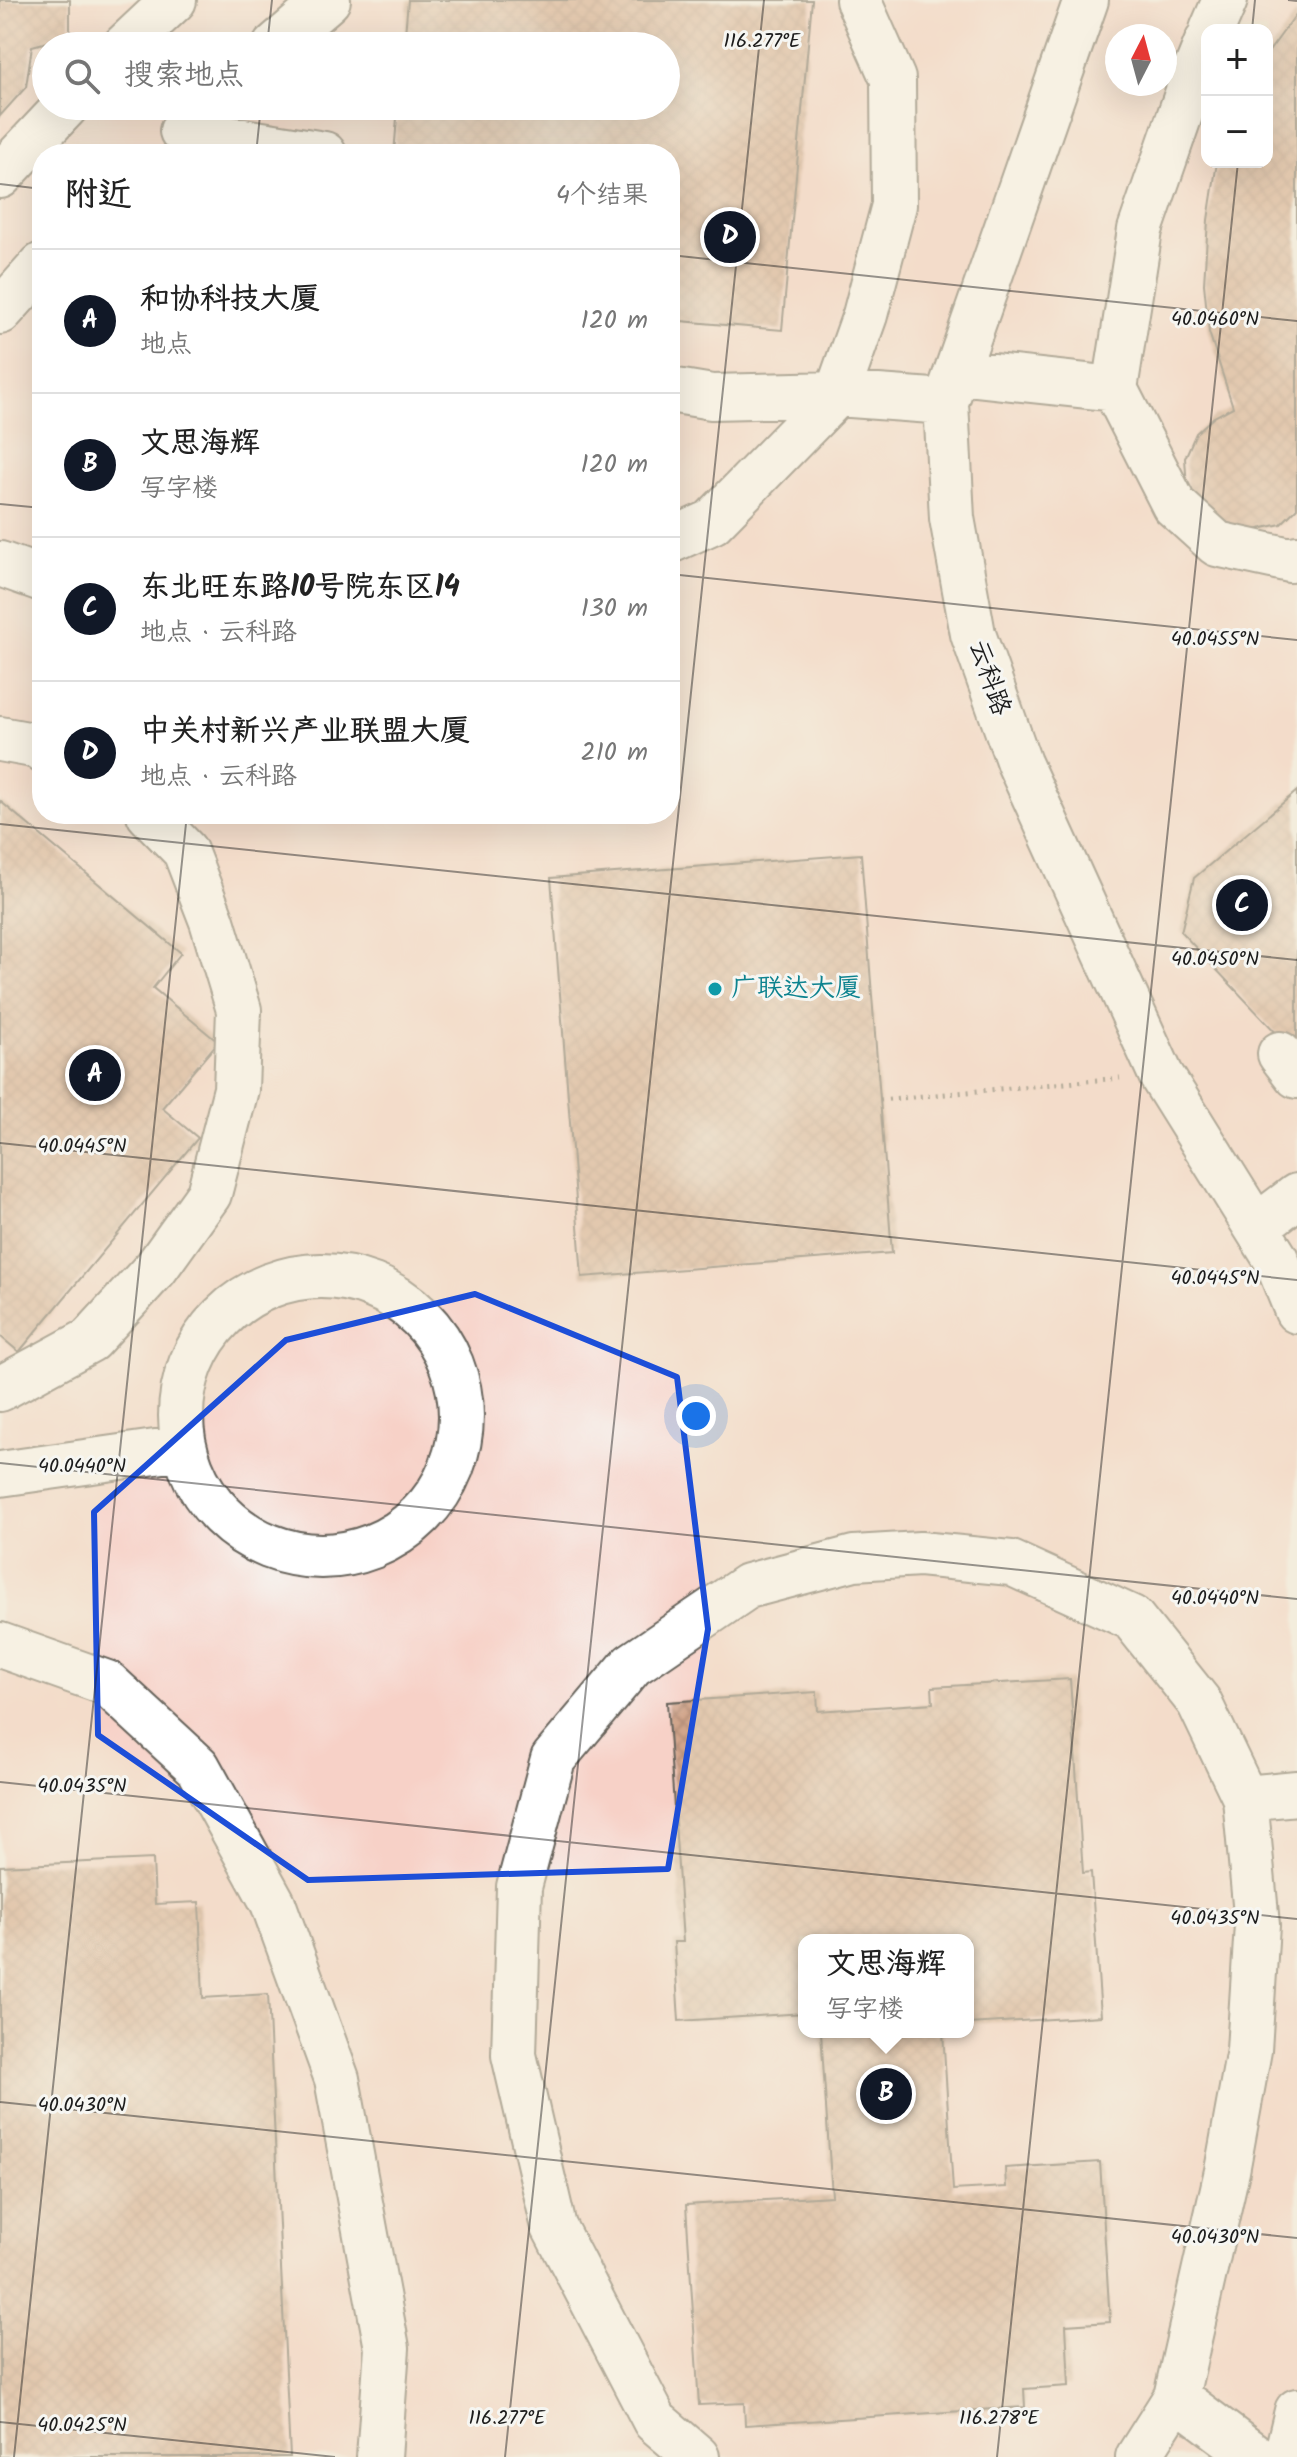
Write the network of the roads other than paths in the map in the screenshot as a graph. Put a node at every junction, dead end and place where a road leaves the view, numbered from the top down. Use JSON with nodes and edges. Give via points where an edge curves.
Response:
{"nodes":[{"id":1,"x":174,"y":0,"type":"edge"},
{"id":2,"x":328,"y":0,"type":"edge"},
{"id":3,"x":858,"y":0,"type":"edge"},
{"id":4,"x":1086,"y":0,"type":"edge"},
{"id":5,"x":1225,"y":0,"type":"edge"},
{"id":6,"x":1215,"y":24,"type":"edge"},
{"id":7,"x":140,"y":32,"type":"edge"},
{"id":8,"x":291,"y":32,"type":"edge"},
{"id":9,"x":1201,"y":57,"type":"edge"},
{"id":10,"x":53,"y":120,"type":"edge"},
{"id":11,"x":183,"y":130,"type":"edge"},
{"id":12,"x":265,"y":144,"type":"edge"},
{"id":13,"x":0,"y":176,"type":"edge"},
{"id":14,"x":32,"y":276,"type":"edge"},
{"id":15,"x":0,"y":312,"type":"edge"},
{"id":16,"x":952,"y":387,"type":"junction"},
{"id":17,"x":1115,"y":389,"type":"junction"},
{"id":18,"x":680,"y":392,"type":"edge"},
{"id":19,"x":837,"y":394,"type":"junction"},
{"id":20,"x":680,"y":536,"type":"edge"},
{"id":21,"x":1297,"y":558,"type":"edge"},
{"id":22,"x":0,"y":564,"type":"edge"},
{"id":23,"x":32,"y":575,"type":"edge"},
{"id":24,"x":0,"y":739,"type":"edge"},
{"id":25,"x":32,"y":745,"type":"edge"},
{"id":26,"x":159,"y":824,"type":"edge"},
{"id":27,"x":1297,"y":1196,"type":"edge"},
{"id":28,"x":1256,"y":1227,"type":"junction"},
{"id":29,"x":1297,"y":1311,"type":"edge"},
{"id":30,"x":0,"y":1389,"type":"edge"},
{"id":31,"x":184,"y":1448,"type":"junction"},
{"id":32,"x":0,"y":1474,"type":"edge"},
{"id":33,"x":0,"y":1645,"type":"edge"},
{"id":34,"x":1297,"y":1793,"type":"edge"},
{"id":35,"x":1245,"y":1798,"type":"junction"},
{"id":36,"x":1176,"y":2397,"type":"junction"},
{"id":37,"x":1297,"y":2411,"type":"edge"},
{"id":38,"x":379,"y":2457,"type":"edge"},
{"id":39,"x":697,"y":2457,"type":"edge"},
{"id":40,"x":1138,"y":2457,"type":"edge"},
{"id":41,"x":1256,"y":2457,"type":"edge"},
{"id":42,"x":1286,"y":2457,"type":"edge"}],
"edges":[{"from":1,"to":7,"type":"street"},
{"from":2,"to":8,"type":"street"},
{"from":3,"to":19,"type":"street","via":[[893,79],[894,205]]},
{"from":4,"to":16,"type":"street","name":"云科路"},
{"from":5,"to":6,"type":"street"},
{"from":9,"to":17,"type":"street","via":[[1140,230]]},
{"from":10,"to":13,"type":"street"},
{"from":11,"to":12,"type":"street"},
{"from":14,"to":15,"type":"street"},
{"from":16,"to":17,"type":"street"},
{"from":16,"to":19,"type":"street"},
{"from":16,"to":28,"type":"street","name":"云科路","via":[[952,518],[973,634],[1019,763],[1161,1075]]},
{"from":17,"to":21,"type":"street","via":[[1174,505],[1217,544]]},
{"from":18,"to":19,"type":"street","via":[[712,397]]},
{"from":19,"to":20,"type":"street","via":[[712,522]]},
{"from":22,"to":23,"type":"street"},
{"from":24,"to":25,"type":"street"},
{"from":26,"to":30,"type":"street","via":[[185,851],[239,1010],[236,1089],[209,1194],[156,1268],[90,1340]]},
{"from":27,"to":28,"type":"street"},
{"from":28,"to":29,"type":"street","name":"云科路"},
{"from":31,"to":31,"type":"street","via":[[181,1400],[192,1358],[229,1311],[252,1293],[293,1278],[338,1276],[381,1288],[418,1312],[447,1350],[462,1396],[461,1443],[443,1488],[423,1512],[371,1548],[324,1557],[276,1549],[235,1527],[202,1492]]},
{"from":31,"to":32,"type":"street"},
{"from":33,"to":38,"type":"street","via":[[107,1683],[198,1767],[273,1903],[337,2079],[387,2348]]},
{"from":34,"to":35,"type":"street"},
{"from":35,"to":36,"type":"street","via":[[1257,1925],[1249,2050]]},
{"from":35,"to":39,"type":"street","via":[[1199,1702],[1132,1618],[1011,1563],[920,1554],[854,1558],[748,1586],[632,1665],[553,1759],[519,1887],[514,2055],[554,2227],[655,2421]]},
{"from":36,"to":40,"type":"street"},
{"from":36,"to":41,"type":"street"},
{"from":37,"to":42,"type":"street"}]}
